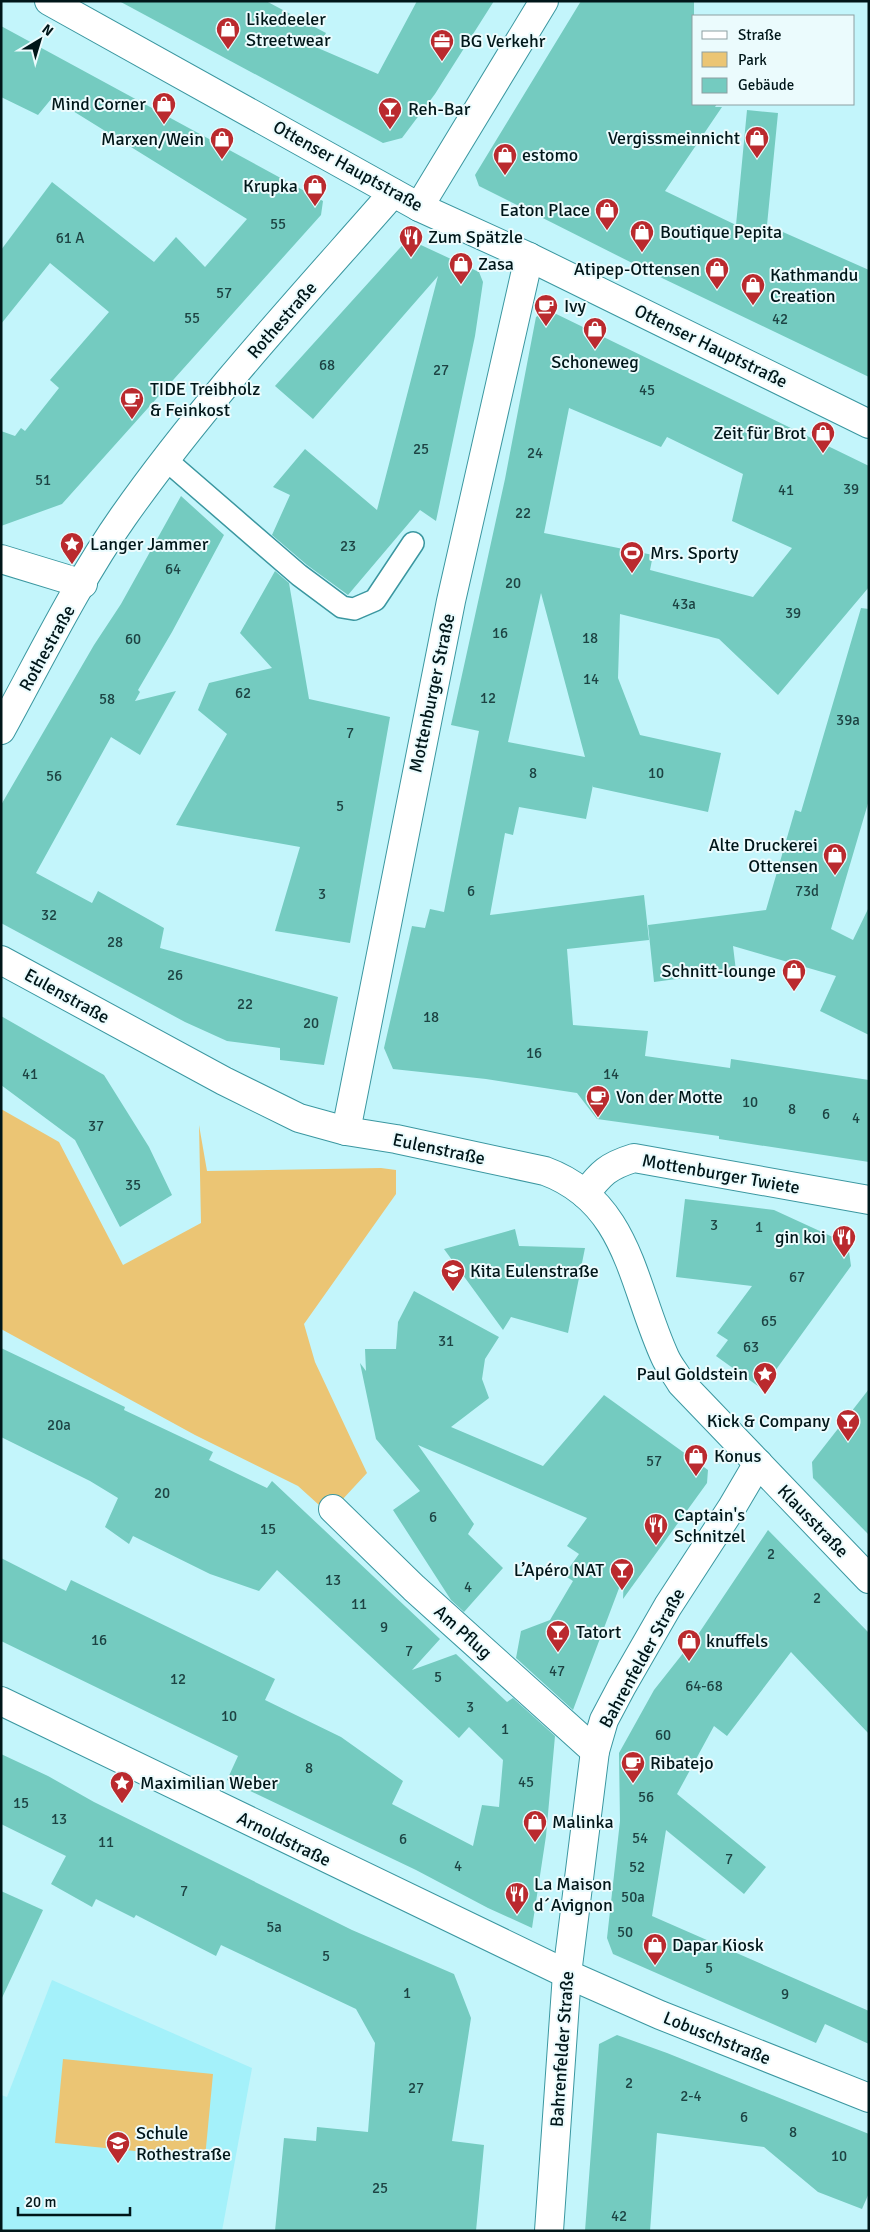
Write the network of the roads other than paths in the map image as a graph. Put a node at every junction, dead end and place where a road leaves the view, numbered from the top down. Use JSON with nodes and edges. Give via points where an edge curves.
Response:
{"nodes":[{"id":1,"x":49,"y":1,"type":"edge"},
{"id":2,"x":544,"y":1,"type":"edge"},
{"id":3,"x":393,"y":193,"type":"junction"},
{"id":4,"x":419,"y":206,"type":"junction"},
{"id":5,"x":528,"y":257,"type":"junction"},
{"id":6,"x":869,"y":424,"type":"edge"},
{"id":7,"x":165,"y":459,"type":"junction"},
{"id":8,"x":413,"y":543,"type":"dead end"},
{"id":9,"x":1,"y":559,"type":"edge"},
{"id":10,"x":83,"y":584,"type":"junction"},
{"id":11,"x":1,"y":730,"type":"edge"},
{"id":12,"x":1,"y":960,"type":"edge"},
{"id":13,"x":346,"y":1131,"type":"junction"},
{"id":14,"x":585,"y":1194,"type":"junction"},
{"id":15,"x":869,"y":1200,"type":"edge"},
{"id":16,"x":758,"y":1462,"type":"junction"},
{"id":17,"x":333,"y":1510,"type":"dead end"},
{"id":18,"x":869,"y":1579,"type":"edge"},
{"id":19,"x":1,"y":1701,"type":"edge"},
{"id":20,"x":595,"y":1751,"type":"junction"},
{"id":21,"x":567,"y":1974,"type":"junction"},
{"id":22,"x":869,"y":2098,"type":"edge"},
{"id":23,"x":549,"y":2231,"type":"edge"}],
"edges":[{"from":1,"to":3,"type":"street","name":"Ottenser Hauptstraße"},
{"from":2,"to":4,"type":"street"},
{"from":3,"to":4,"type":"street","name":"Ottenser Hauptstraße"},
{"from":3,"to":7,"type":"street","name":"Rothestraße"},
{"from":4,"to":5,"type":"street","name":"Ottenser Hauptstraße"},
{"from":5,"to":6,"type":"street","name":"Ottenser Hauptstraße"},
{"from":5,"to":13,"type":"street","name":"Mottenburger Straße","via":[[450,609]]},
{"from":7,"to":8,"type":"lane","via":[[298,575],[342,608],[354,608],[375,600]]},
{"from":7,"to":10,"type":"street","name":"Rothestraße","via":[[121,519]]},
{"from":9,"to":10,"type":"street"},
{"from":10,"to":11,"type":"street","name":"Rothestraße"},
{"from":12,"to":13,"type":"street","name":"Eulenstraße","via":[[265,1103],[299,1118]]},
{"from":13,"to":14,"type":"street","name":"Eulenstraße","via":[[545,1171]]},
{"from":14,"to":15,"type":"street","name":"Mottenburger Twiete","via":[[602,1172],[634,1158]]},
{"from":14,"to":16,"type":"street","name":"Eulenstraße","via":[[606,1214],[618,1234],[665,1358],[681,1383]]},
{"from":16,"to":18,"type":"street","name":"Klausstraße"},
{"from":16,"to":20,"type":"street","name":"Bahrenfelder Straße","via":[[622,1686],[604,1720]]},
{"from":17,"to":20,"type":"street","name":"Am Pflug","via":[[414,1588]]},
{"from":19,"to":21,"type":"street","name":"Arnoldstraße"},
{"from":20,"to":21,"type":"street","name":"Bahrenfelder Straße"},
{"from":21,"to":22,"type":"street","name":"Lobuschstraße","via":[[660,2016]]},
{"from":21,"to":23,"type":"street","name":"Bahrenfelder Straße"}]}
